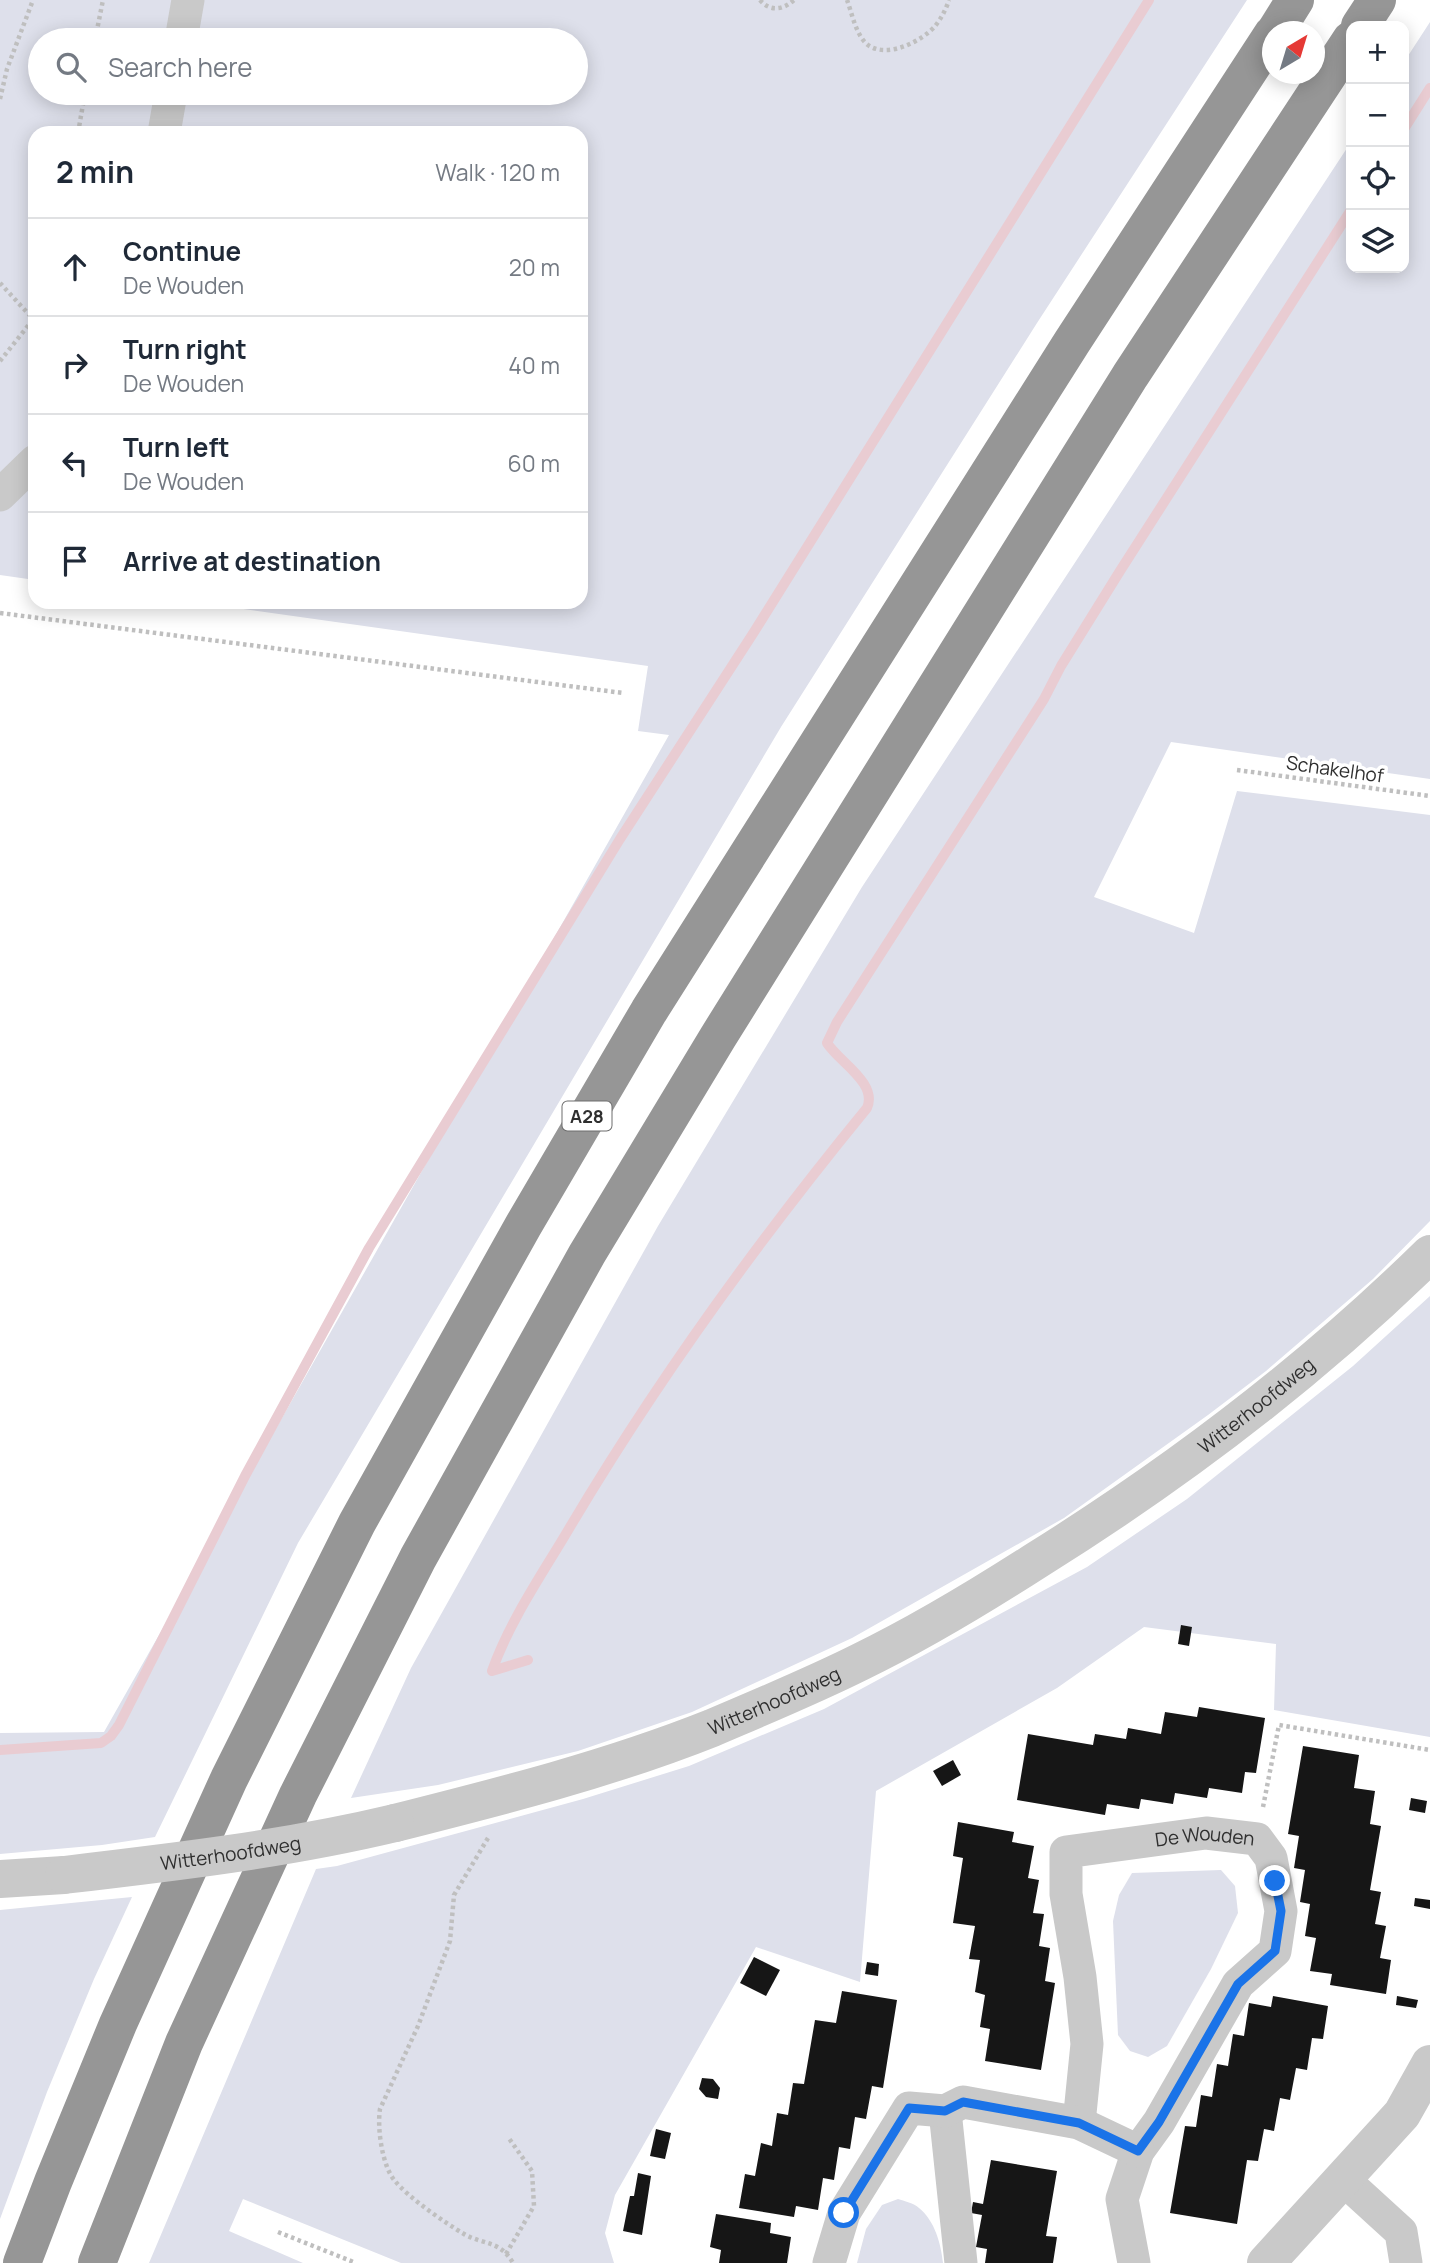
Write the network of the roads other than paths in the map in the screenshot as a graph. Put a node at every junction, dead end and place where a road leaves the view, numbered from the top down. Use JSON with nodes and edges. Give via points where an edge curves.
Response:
{"nodes":[{"id":1,"x":188,"y":0,"type":"edge"},
{"id":2,"x":1295,"y":0,"type":"edge"},
{"id":3,"x":1377,"y":0,"type":"edge"},
{"id":4,"x":1282,"y":21,"type":"edge"},
{"id":5,"x":1363,"y":21,"type":"edge"},
{"id":6,"x":183,"y":28,"type":"edge"},
{"id":7,"x":1346,"y":48,"type":"edge"},
{"id":8,"x":1262,"y":51,"type":"edge"},
{"id":9,"x":169,"y":105,"type":"edge"},
{"id":10,"x":165,"y":126,"type":"edge"},
{"id":11,"x":28,"y":468,"type":"edge"},
{"id":12,"x":0,"y":495,"type":"edge"},
{"id":13,"x":1430,"y":1254,"type":"edge"},
{"id":14,"x":0,"y":1879,"type":"edge"},
{"id":15,"x":1430,"y":2064,"type":"edge"},
{"id":16,"x":945,"y":2111,"type":"junction"},
{"id":17,"x":1079,"y":2123,"type":"junction"},
{"id":18,"x":1138,"y":2151,"type":"junction"},
{"id":19,"x":1343,"y":2179,"type":"junction"},
{"id":20,"x":22,"y":2263,"type":"edge"},
{"id":21,"x":97,"y":2263,"type":"edge"},
{"id":22,"x":829,"y":2263,"type":"edge"},
{"id":23,"x":961,"y":2263,"type":"edge"},
{"id":24,"x":1134,"y":2263,"type":"edge"},
{"id":25,"x":1266,"y":2263,"type":"edge"},
{"id":26,"x":1406,"y":2263,"type":"edge"}],
"edges":[{"from":1,"to":6,"type":"street"},
{"from":2,"to":4,"type":"highway","number":"A28"},
{"from":3,"to":5,"type":"highway"},
{"from":7,"to":21,"type":"highway","via":[[1130,376],[587,1254],[418,1558],[298,1795],[184,2043]]},
{"from":8,"to":20,"type":"highway","number":"A28","via":[[649,1010],[356,1523],[229,1779],[118,2024]]},
{"from":9,"to":10,"type":"street"},
{"from":11,"to":12,"type":"street"},
{"from":13,"to":14,"type":"street","name":"Witterhoofdweg","bridge":true,"via":[[1284,1384],[1175,1469],[991,1589],[862,1662],[710,1728],[580,1775],[395,1823],[230,1855]]},
{"from":15,"to":19,"type":"street","via":[[1402,2114]]},
{"from":16,"to":17,"type":"street","via":[[963,2102]]},
{"from":16,"to":22,"type":"street","via":[[909,2108],[844,2213]]},
{"from":16,"to":23,"type":"street"},
{"from":17,"to":18,"type":"street"},
{"from":17,"to":18,"type":"street","name":"De Wouden","via":[[1087,2044],[1066,1894],[1066,1852],[1206,1833],[1257,1839],[1271,1857],[1281,1911],[1275,1951],[1238,1984]]},
{"from":18,"to":24,"type":"street","name":"De Wouden","via":[[1122,2199]]},
{"from":19,"to":25,"type":"street"},
{"from":19,"to":26,"type":"street","via":[[1402,2232]]}]}
